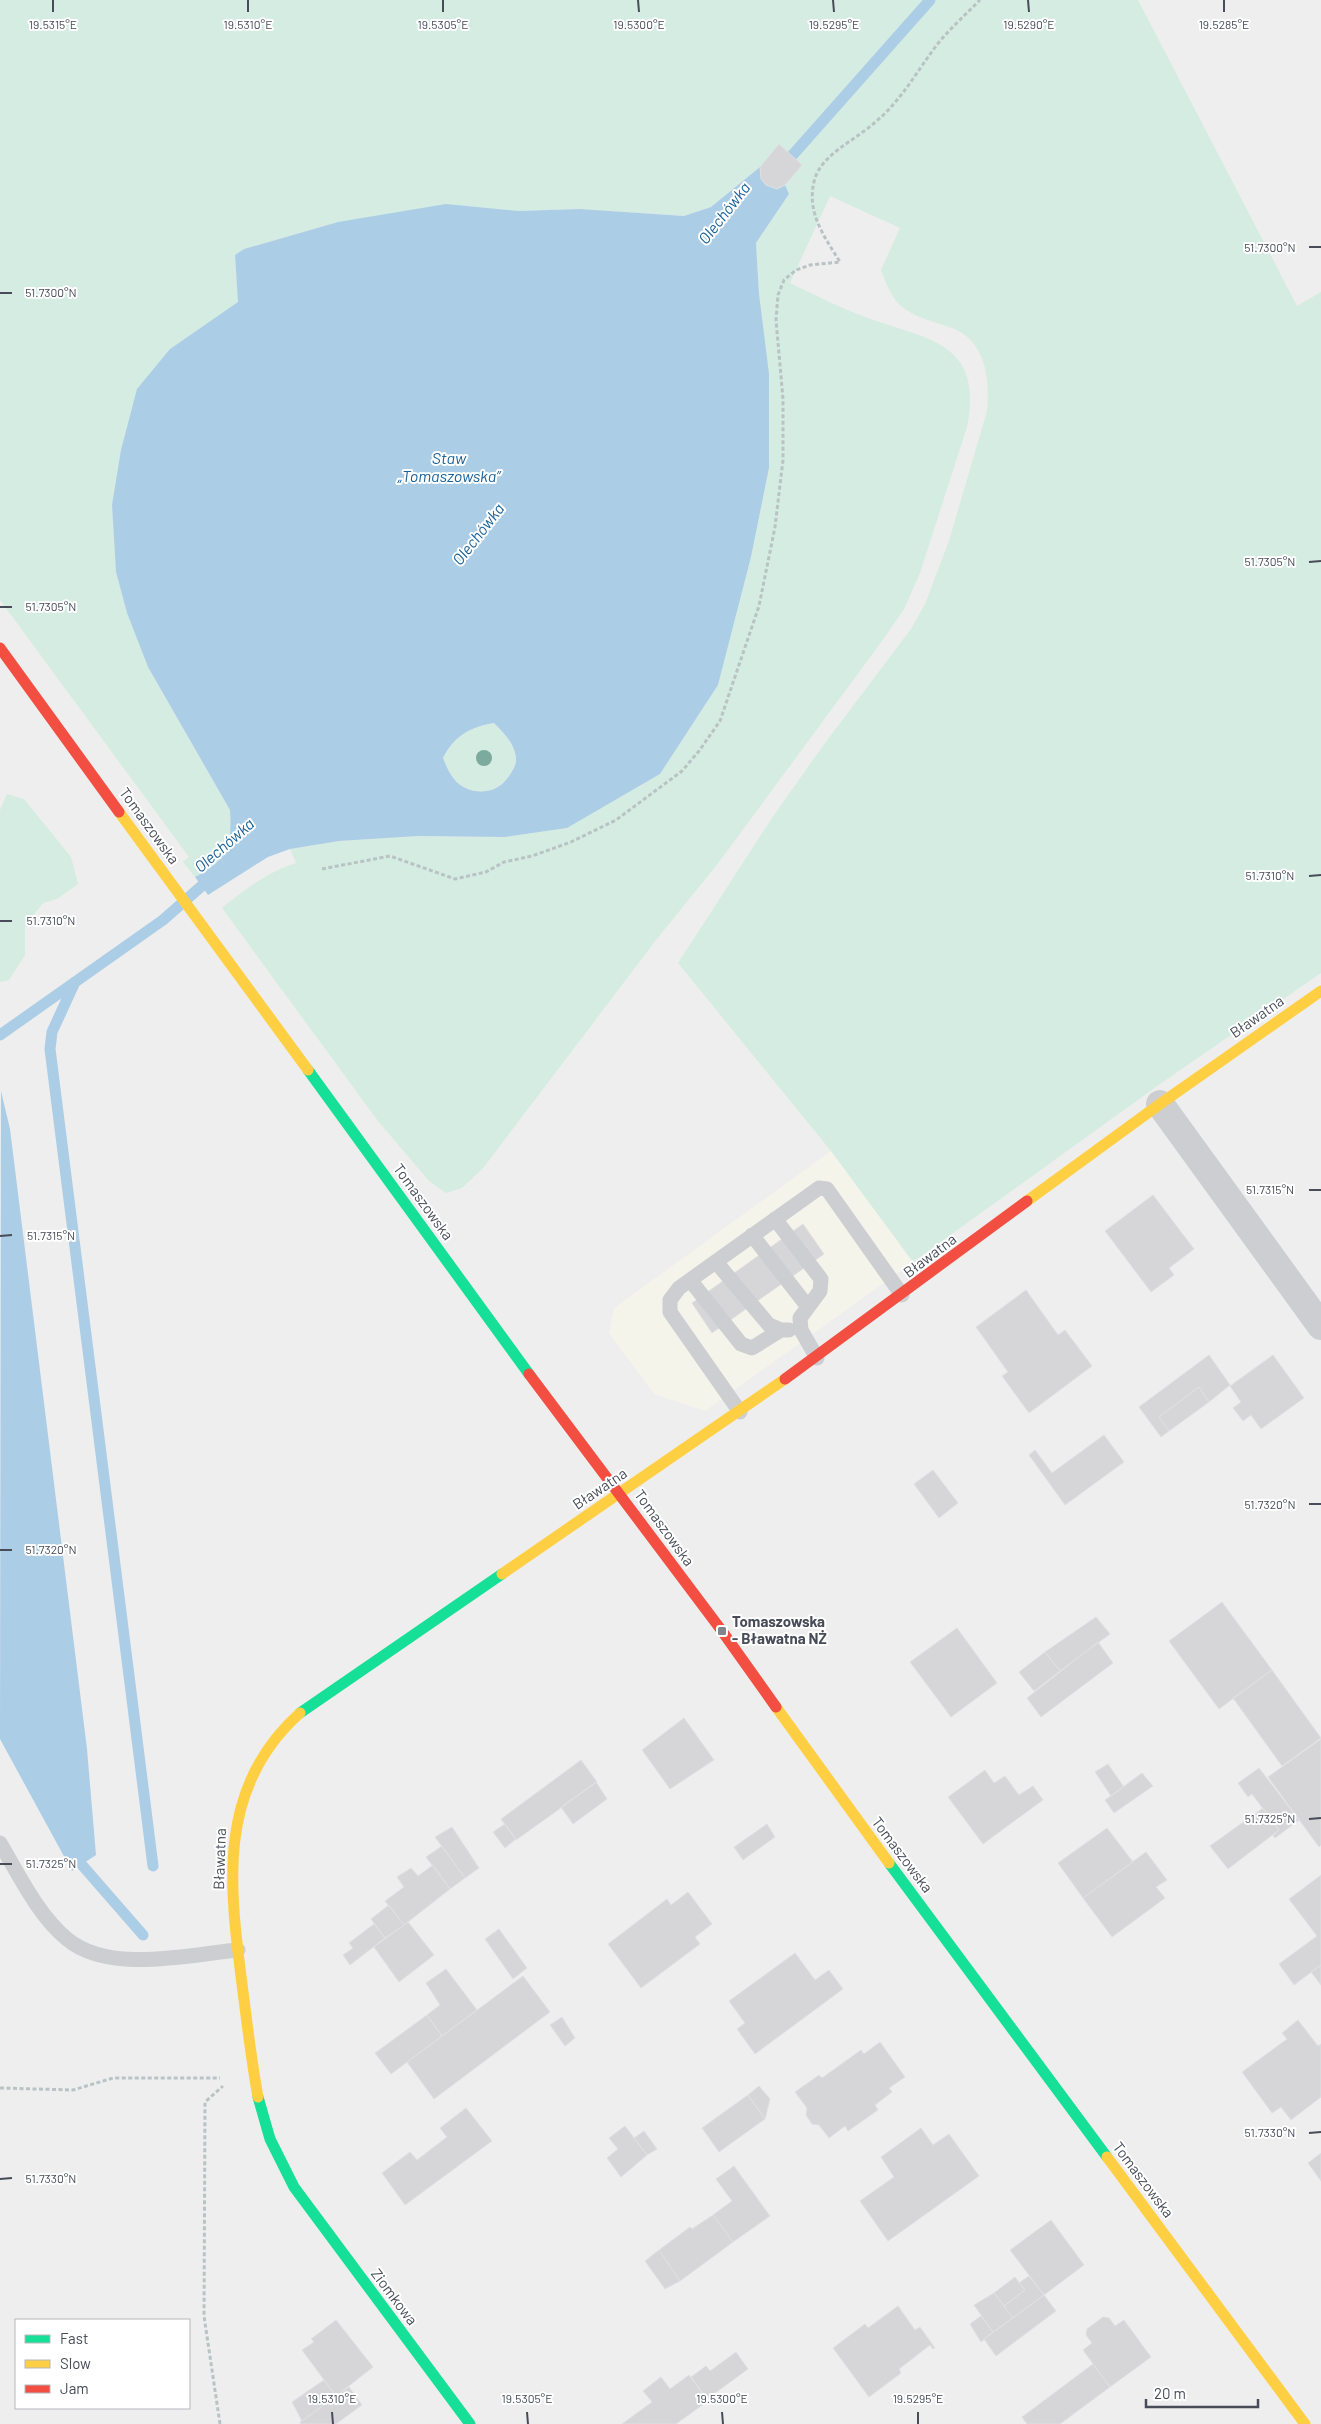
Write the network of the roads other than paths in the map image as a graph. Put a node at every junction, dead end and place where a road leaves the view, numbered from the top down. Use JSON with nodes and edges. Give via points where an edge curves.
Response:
{"nodes":[{"id":1,"x":0,"y":648,"type":"edge"},
{"id":2,"x":1321,"y":991,"type":"edge"},
{"id":3,"x":1160,"y":1104,"type":"junction"},
{"id":4,"x":775,"y":1219,"type":"junction"},
{"id":5,"x":752,"y":1235,"type":"junction"},
{"id":6,"x":716,"y":1262,"type":"junction"},
{"id":7,"x":690,"y":1280,"type":"junction"},
{"id":8,"x":902,"y":1295,"type":"junction"},
{"id":9,"x":808,"y":1308,"type":"junction"},
{"id":10,"x":1321,"y":1326,"type":"edge"},
{"id":11,"x":781,"y":1330,"type":"junction"},
{"id":12,"x":800,"y":1330,"type":"junction"},
{"id":13,"x":817,"y":1358,"type":"junction"},
{"id":14,"x":740,"y":1412,"type":"junction"},
{"id":15,"x":619,"y":1493,"type":"junction"},
{"id":16,"x":0,"y":1843,"type":"edge"},
{"id":17,"x":238,"y":1950,"type":"junction"},
{"id":18,"x":294,"y":2187,"type":"joint"},
{"id":19,"x":470,"y":2424,"type":"edge"},
{"id":20,"x":1305,"y":2424,"type":"edge"}],
"edges":[{"from":1,"to":15,"type":"street","name":"Tomaszowska"},
{"from":2,"to":3,"type":"street","name":"Bławatna"},
{"from":3,"to":8,"type":"street","name":"Bławatna"},
{"from":3,"to":10,"type":"street"},
{"from":4,"to":5,"type":"lane"},
{"from":4,"to":8,"type":"lane","via":[[819,1188],[827,1189]]},
{"from":4,"to":9,"type":"lane","via":[[821,1279],[820,1291]]},
{"from":5,"to":6,"type":"lane"},
{"from":5,"to":9,"type":"lane"},
{"from":6,"to":7,"type":"lane"},
{"from":6,"to":11,"type":"lane","via":[[769,1325]]},
{"from":7,"to":11,"type":"lane","via":[[741,1344],[752,1348]]},
{"from":7,"to":14,"type":"lane","via":[[670,1300],[670,1312]]},
{"from":8,"to":13,"type":"street","name":"Bławatna"},
{"from":9,"to":12,"type":"lane","via":[[800,1318]]},
{"from":11,"to":12,"type":"lane"},
{"from":12,"to":13,"type":"lane"},
{"from":13,"to":14,"type":"street","name":"Bławatna"},
{"from":14,"to":15,"type":"street","name":"Bławatna"},
{"from":15,"to":17,"type":"street","name":"Bławatna","via":[[299,1714],[269,1745],[248,1783],[236,1820],[232,1852]]},
{"from":15,"to":20,"type":"street","name":"Tomaszowska"},
{"from":16,"to":17,"type":"lane","via":[[40,1909],[68,1940],[98,1956],[132,1961]]},
{"from":17,"to":18,"type":"street","name":"Bławatna","via":[[262,2116]]},
{"from":18,"to":19,"type":"street","name":"Ziomkowa"}]}
